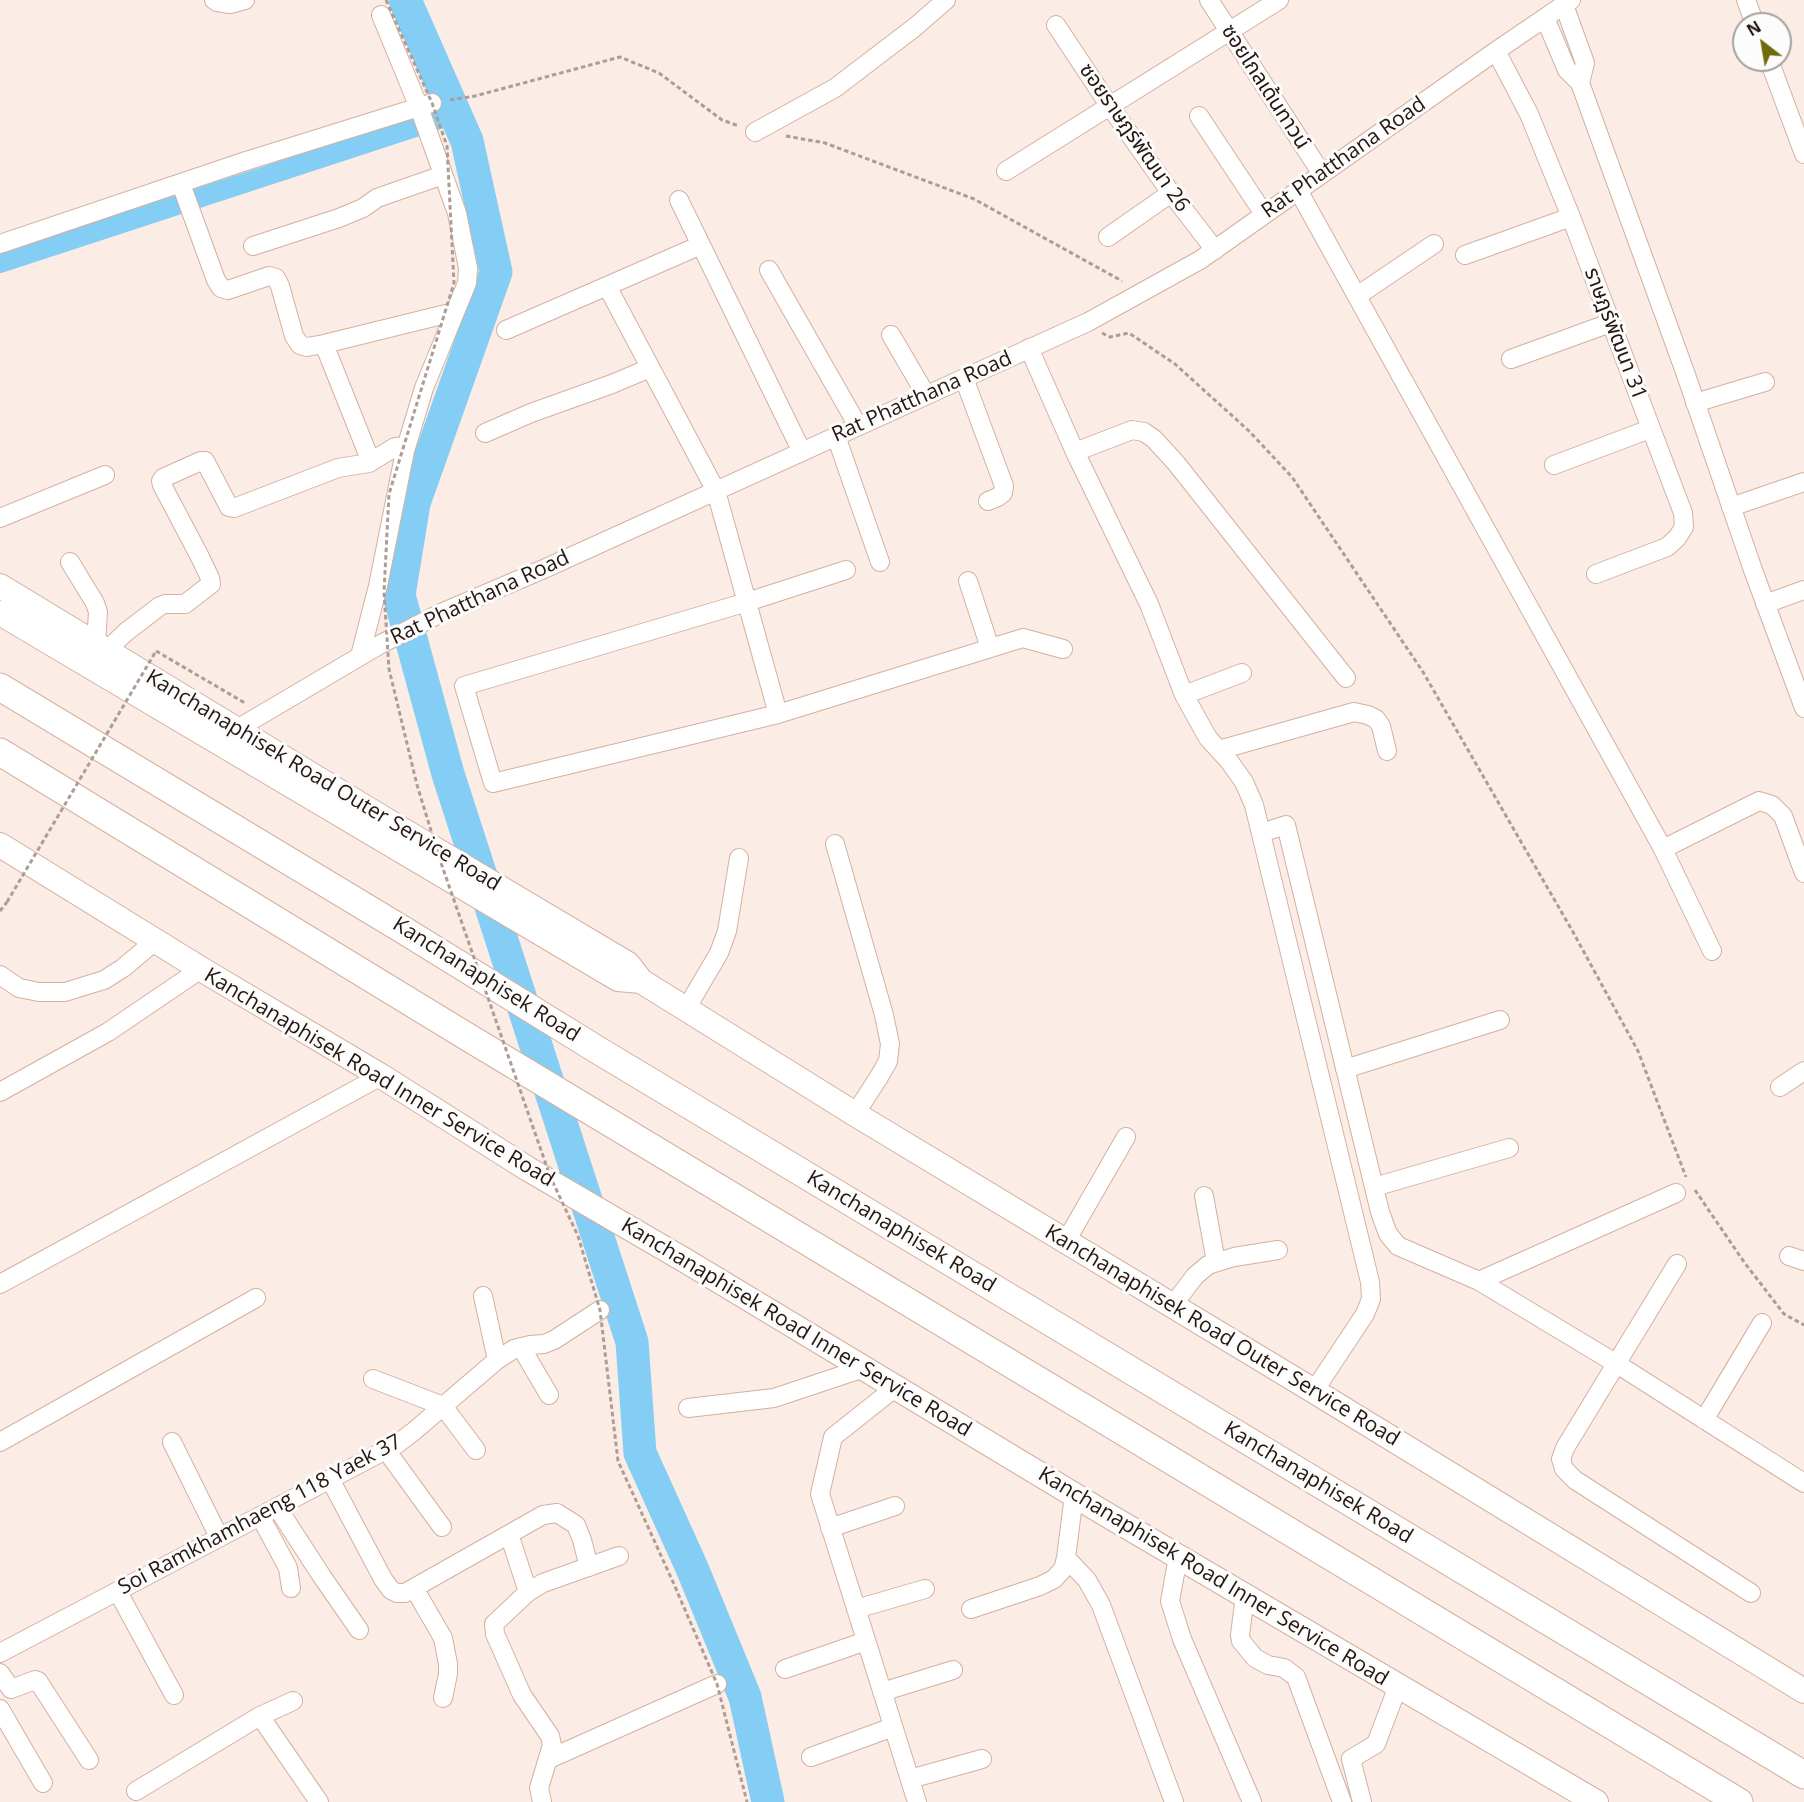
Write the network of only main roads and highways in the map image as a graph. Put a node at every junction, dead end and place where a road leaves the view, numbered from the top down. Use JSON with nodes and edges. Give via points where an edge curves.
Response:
{"nodes":[{"id":1,"x":0,"y":586,"type":"edge"},
{"id":2,"x":0,"y":613,"type":"edge"},
{"id":3,"x":0,"y":687,"type":"edge"},
{"id":4,"x":0,"y":752,"type":"edge"},
{"id":5,"x":395,"y":836,"type":"junction"},
{"id":6,"x":0,"y":845,"type":"edge"},
{"id":7,"x":1804,"y":1691,"type":"edge"},
{"id":8,"x":1804,"y":1775,"type":"edge"},
{"id":9,"x":1596,"y":1802,"type":"edge"},
{"id":10,"x":1739,"y":1802,"type":"edge"}],
"edges":[{"from":1,"to":5,"type":"main road","name":"Kanchanaphisek Road Outer Service Road","via":[[237,729]]},
{"from":2,"to":5,"type":"main road"},
{"from":3,"to":8,"type":"highway","name":"Kanchanaphisek Road"},
{"from":4,"to":10,"type":"highway"},
{"from":5,"to":7,"type":"main road","name":"Kanchanaphisek Road Outer Service Road","via":[[566,938],[618,979],[641,981]]},
{"from":6,"to":9,"type":"main road","name":"Kanchanaphisek Road Inner Service Road","bridge":true,"via":[[528,1169]]}]}
